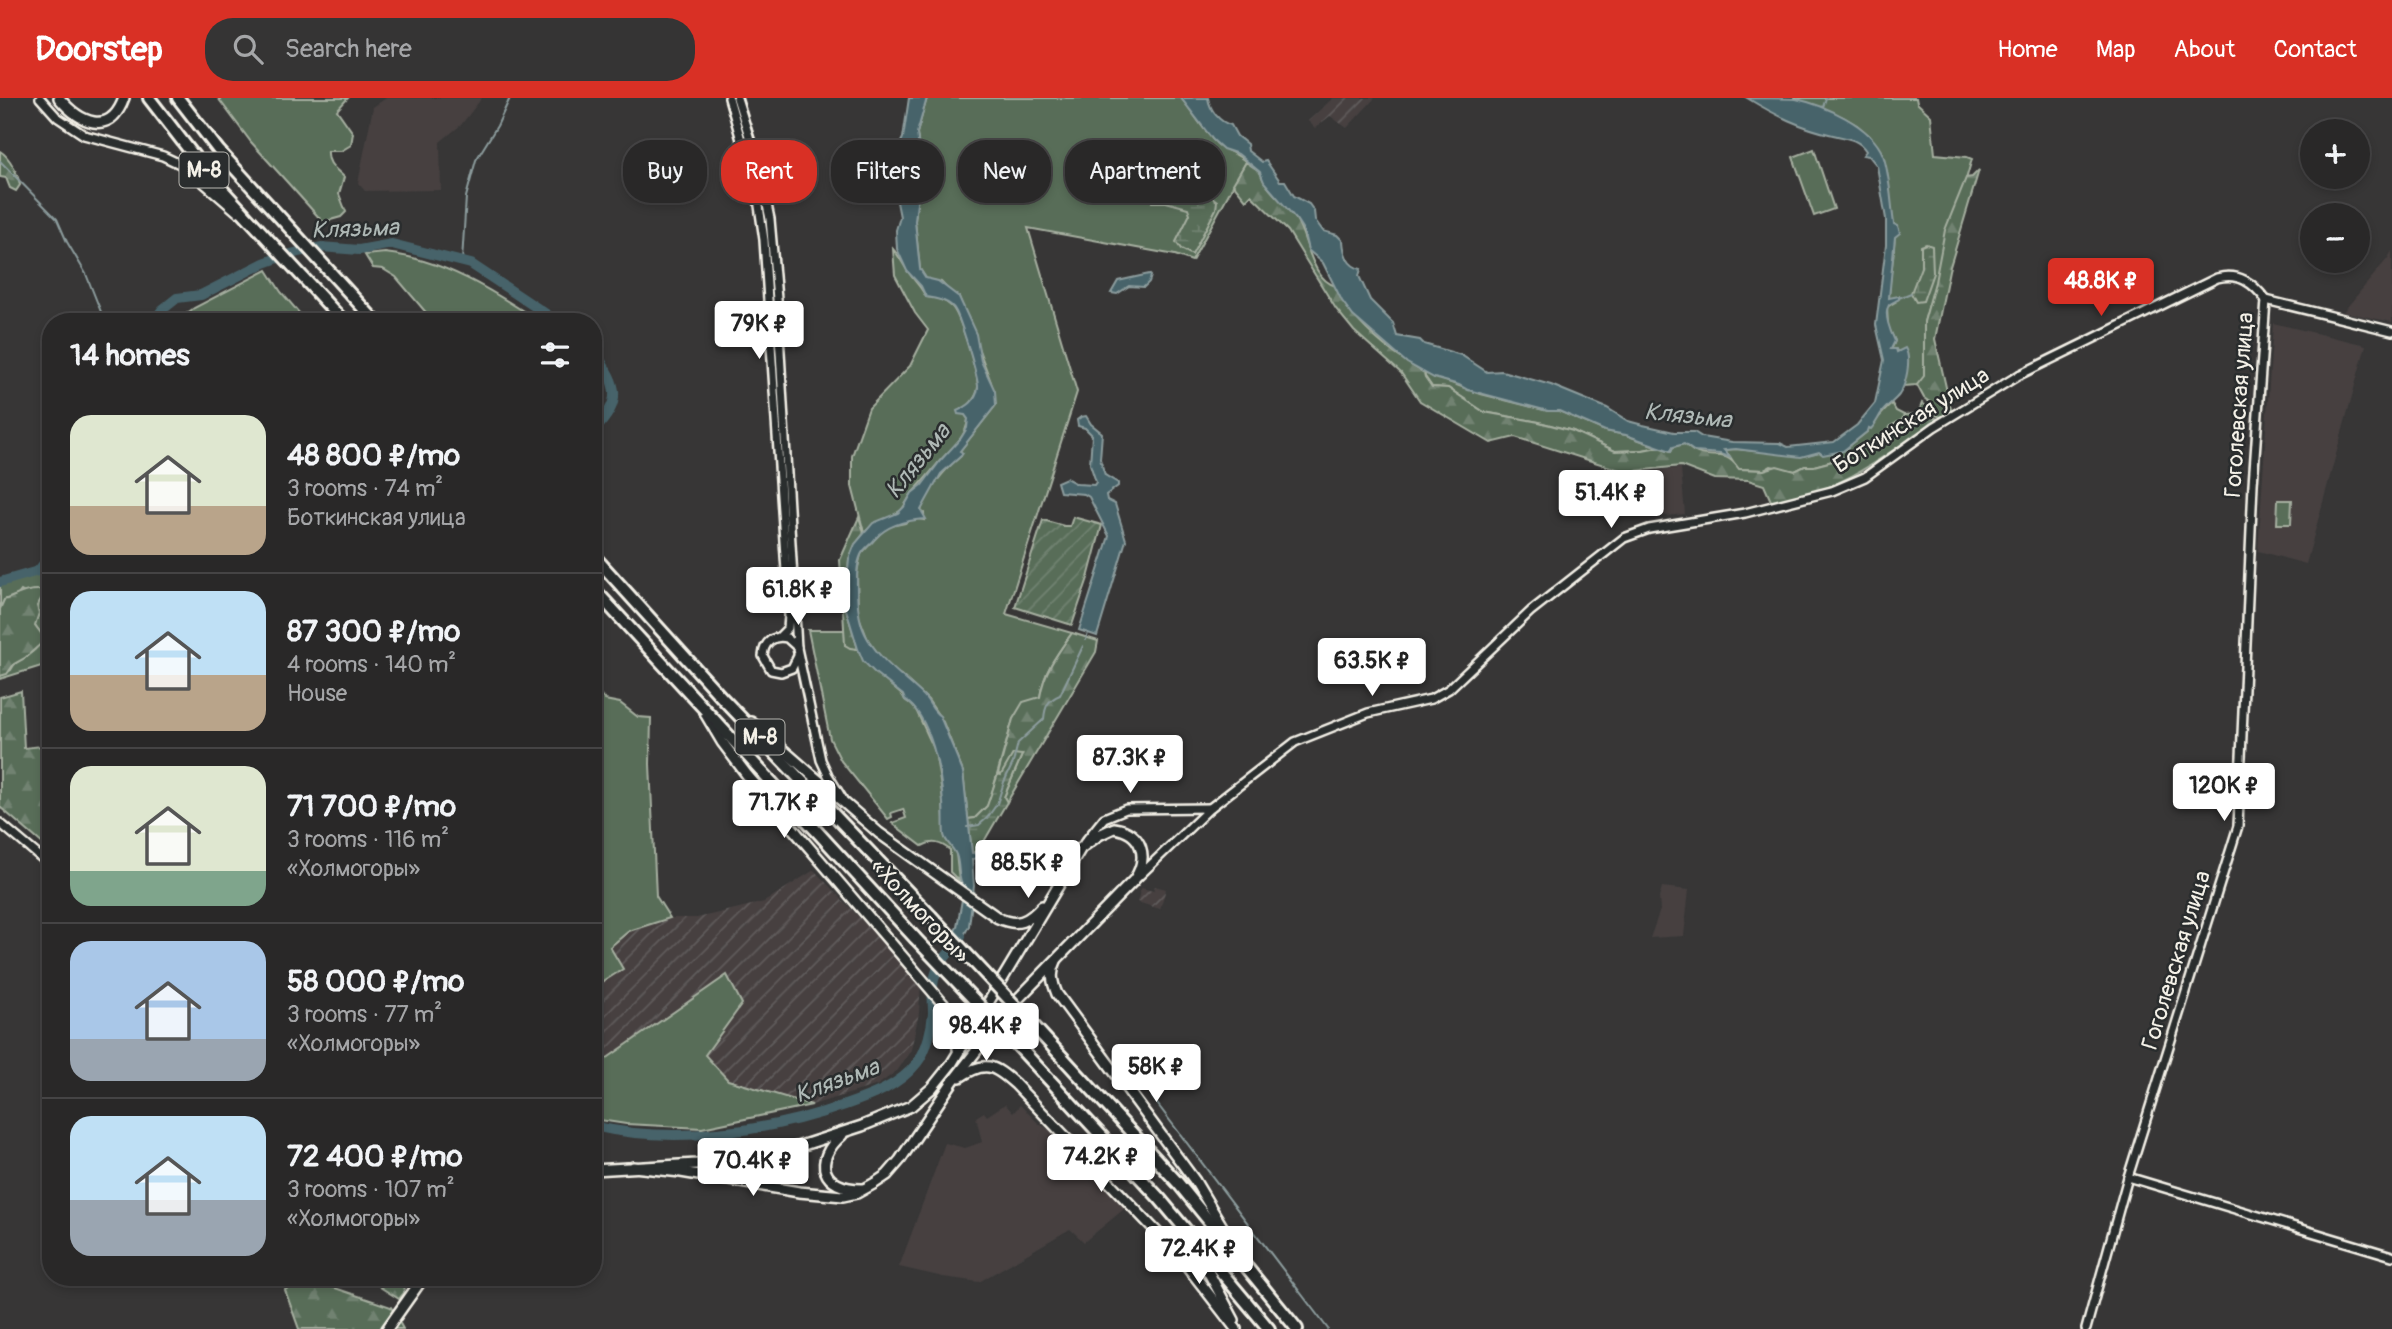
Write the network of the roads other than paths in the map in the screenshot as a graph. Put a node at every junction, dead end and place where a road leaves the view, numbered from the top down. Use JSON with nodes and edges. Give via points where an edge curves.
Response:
{"nodes":[{"id":1,"x":40,"y":98,"type":"edge"},
{"id":2,"x":59,"y":98,"type":"edge"},
{"id":3,"x":124,"y":98,"type":"edge"},
{"id":4,"x":149,"y":98,"type":"edge"},
{"id":5,"x":178,"y":98,"type":"edge"},
{"id":6,"x":729,"y":98,"type":"edge"},
{"id":7,"x":737,"y":98,"type":"edge"},
{"id":8,"x":263,"y":235,"type":"junction"},
{"id":9,"x":2266,"y":300,"type":"junction"},
{"id":10,"x":335,"y":313,"type":"edge"},
{"id":11,"x":368,"y":313,"type":"edge"},
{"id":12,"x":2392,"y":331,"type":"edge"},
{"id":13,"x":602,"y":565,"type":"edge"},
{"id":14,"x":602,"y":598,"type":"edge"},
{"id":15,"x":780,"y":636,"type":"junction"},
{"id":16,"x":798,"y":650,"type":"junction"},
{"id":17,"x":724,"y":700,"type":"junction"},
{"id":18,"x":699,"y":703,"type":"junction"},
{"id":19,"x":847,"y":804,"type":"junction"},
{"id":20,"x":1210,"y":808,"type":"junction"},
{"id":21,"x":0,"y":823,"type":"edge"},
{"id":22,"x":1082,"y":848,"type":"junction"},
{"id":23,"x":42,"y":858,"type":"edge"},
{"id":24,"x":1058,"y":890,"type":"junction"},
{"id":25,"x":1125,"y":890,"type":"junction"},
{"id":26,"x":1066,"y":949,"type":"junction"},
{"id":27,"x":952,"y":1063,"type":"junction"},
{"id":28,"x":953,"y":1082,"type":"junction"},
{"id":29,"x":846,"y":1131,"type":"junction"},
{"id":30,"x":633,"y":1167,"type":"junction"},
{"id":31,"x":602,"y":1169,"type":"edge"},
{"id":32,"x":2128,"y":1177,"type":"junction"},
{"id":33,"x":863,"y":1189,"type":"junction"},
{"id":34,"x":1185,"y":1229,"type":"junction"},
{"id":35,"x":2392,"y":1256,"type":"edge"},
{"id":36,"x":1242,"y":1261,"type":"junction"},
{"id":37,"x":415,"y":1286,"type":"edge"},
{"id":38,"x":387,"y":1329,"type":"edge"},
{"id":39,"x":1237,"y":1329,"type":"edge"},
{"id":40,"x":1269,"y":1329,"type":"edge"},
{"id":41,"x":1297,"y":1329,"type":"edge"},
{"id":42,"x":2086,"y":1329,"type":"edge"}],
"edges":[{"from":1,"to":8,"type":"street","via":[[57,117],[84,135],[184,166]]},
{"from":2,"to":3,"type":"main road","via":[[75,115],[96,122],[117,112]]},
{"from":4,"to":8,"type":"highway","number":"М-8"},
{"from":5,"to":11,"type":"highway","number":"М-8","via":[[219,151]]},
{"from":6,"to":15,"type":"street","via":[[755,188],[764,240],[789,616],[786,633]]},
{"from":7,"to":16,"type":"street","via":[[766,195],[771,233]]},
{"from":8,"to":10,"type":"highway","number":"М-8"},
{"from":9,"to":12,"type":"street"},
{"from":9,"to":20,"type":"street","name":"Боткинская улица","via":[[2240,277],[2217,278],[2029,369],[1934,427],[1865,477],[1832,491],[1624,538],[1531,611],[1449,689],[1431,699],[1368,713],[1295,742]]},
{"from":9,"to":32,"type":"street","name":"Гоголевская улица","via":[[2238,826]]},
{"from":13,"to":17,"type":"highway","name":"«Холмогоры»","number":"М-8"},
{"from":14,"to":18,"type":"highway","name":"«Холмогоры»","number":"М-8"},
{"from":15,"to":16,"type":"street","via":[[791,639]]},
{"from":15,"to":16,"type":"street","via":[[764,648],[767,666],[778,672],[789,670],[796,663]]},
{"from":16,"to":19,"type":"street","via":[[821,760]]},
{"from":17,"to":19,"type":"main road"},
{"from":17,"to":36,"type":"highway","name":"«Холмогоры»","number":"М-8","bridge":true,"via":[[1020,1011],[1178,1183]]},
{"from":18,"to":27,"type":"main road","via":[[747,775],[945,1006],[959,1036]]},
{"from":18,"to":34,"type":"highway","name":"«Холмогоры»","number":"М-8","bridge":true},
{"from":19,"to":24,"type":"main road","via":[[879,833],[998,918],[1013,924],[1027,921]]},
{"from":20,"to":22,"type":"street","via":[[1126,810],[1104,818]]},
{"from":20,"to":25,"type":"street","name":"Боткинская улица"},
{"from":21,"to":23,"type":"street"},
{"from":22,"to":24,"type":"main road"},
{"from":22,"to":25,"type":"main road","via":[[1115,828],[1133,834],[1142,848],[1142,860]]},
{"from":24,"to":27,"type":"main road"},
{"from":25,"to":26,"type":"main road"},
{"from":26,"to":28,"type":"main road","via":[[1012,1005]]},
{"from":26,"to":36,"type":"main road","via":[[1052,973],[1056,994],[1195,1181]]},
{"from":27,"to":29,"type":"main road","via":[[911,1106]]},
{"from":28,"to":33,"type":"main road","via":[[900,1160],[882,1179]]},
{"from":28,"to":39,"type":"main road","via":[[976,1067],[1001,1071],[1147,1219]]},
{"from":29,"to":30,"type":"main road","via":[[788,1150],[697,1164]]},
{"from":29,"to":33,"type":"main road","via":[[826,1152],[826,1175],[844,1188]]},
{"from":30,"to":31,"type":"main road"},
{"from":30,"to":33,"type":"main road","via":[[824,1195],[843,1196]]},
{"from":32,"to":35,"type":"street"},
{"from":32,"to":42,"type":"street","name":"Гоголевская улица"},
{"from":34,"to":39,"type":"main road"},
{"from":34,"to":40,"type":"highway","name":"«Холмогоры»","number":"М-8"},
{"from":36,"to":41,"type":"highway","name":"«Холмогоры»","number":"М-8"},
{"from":37,"to":38,"type":"main road"}]}
